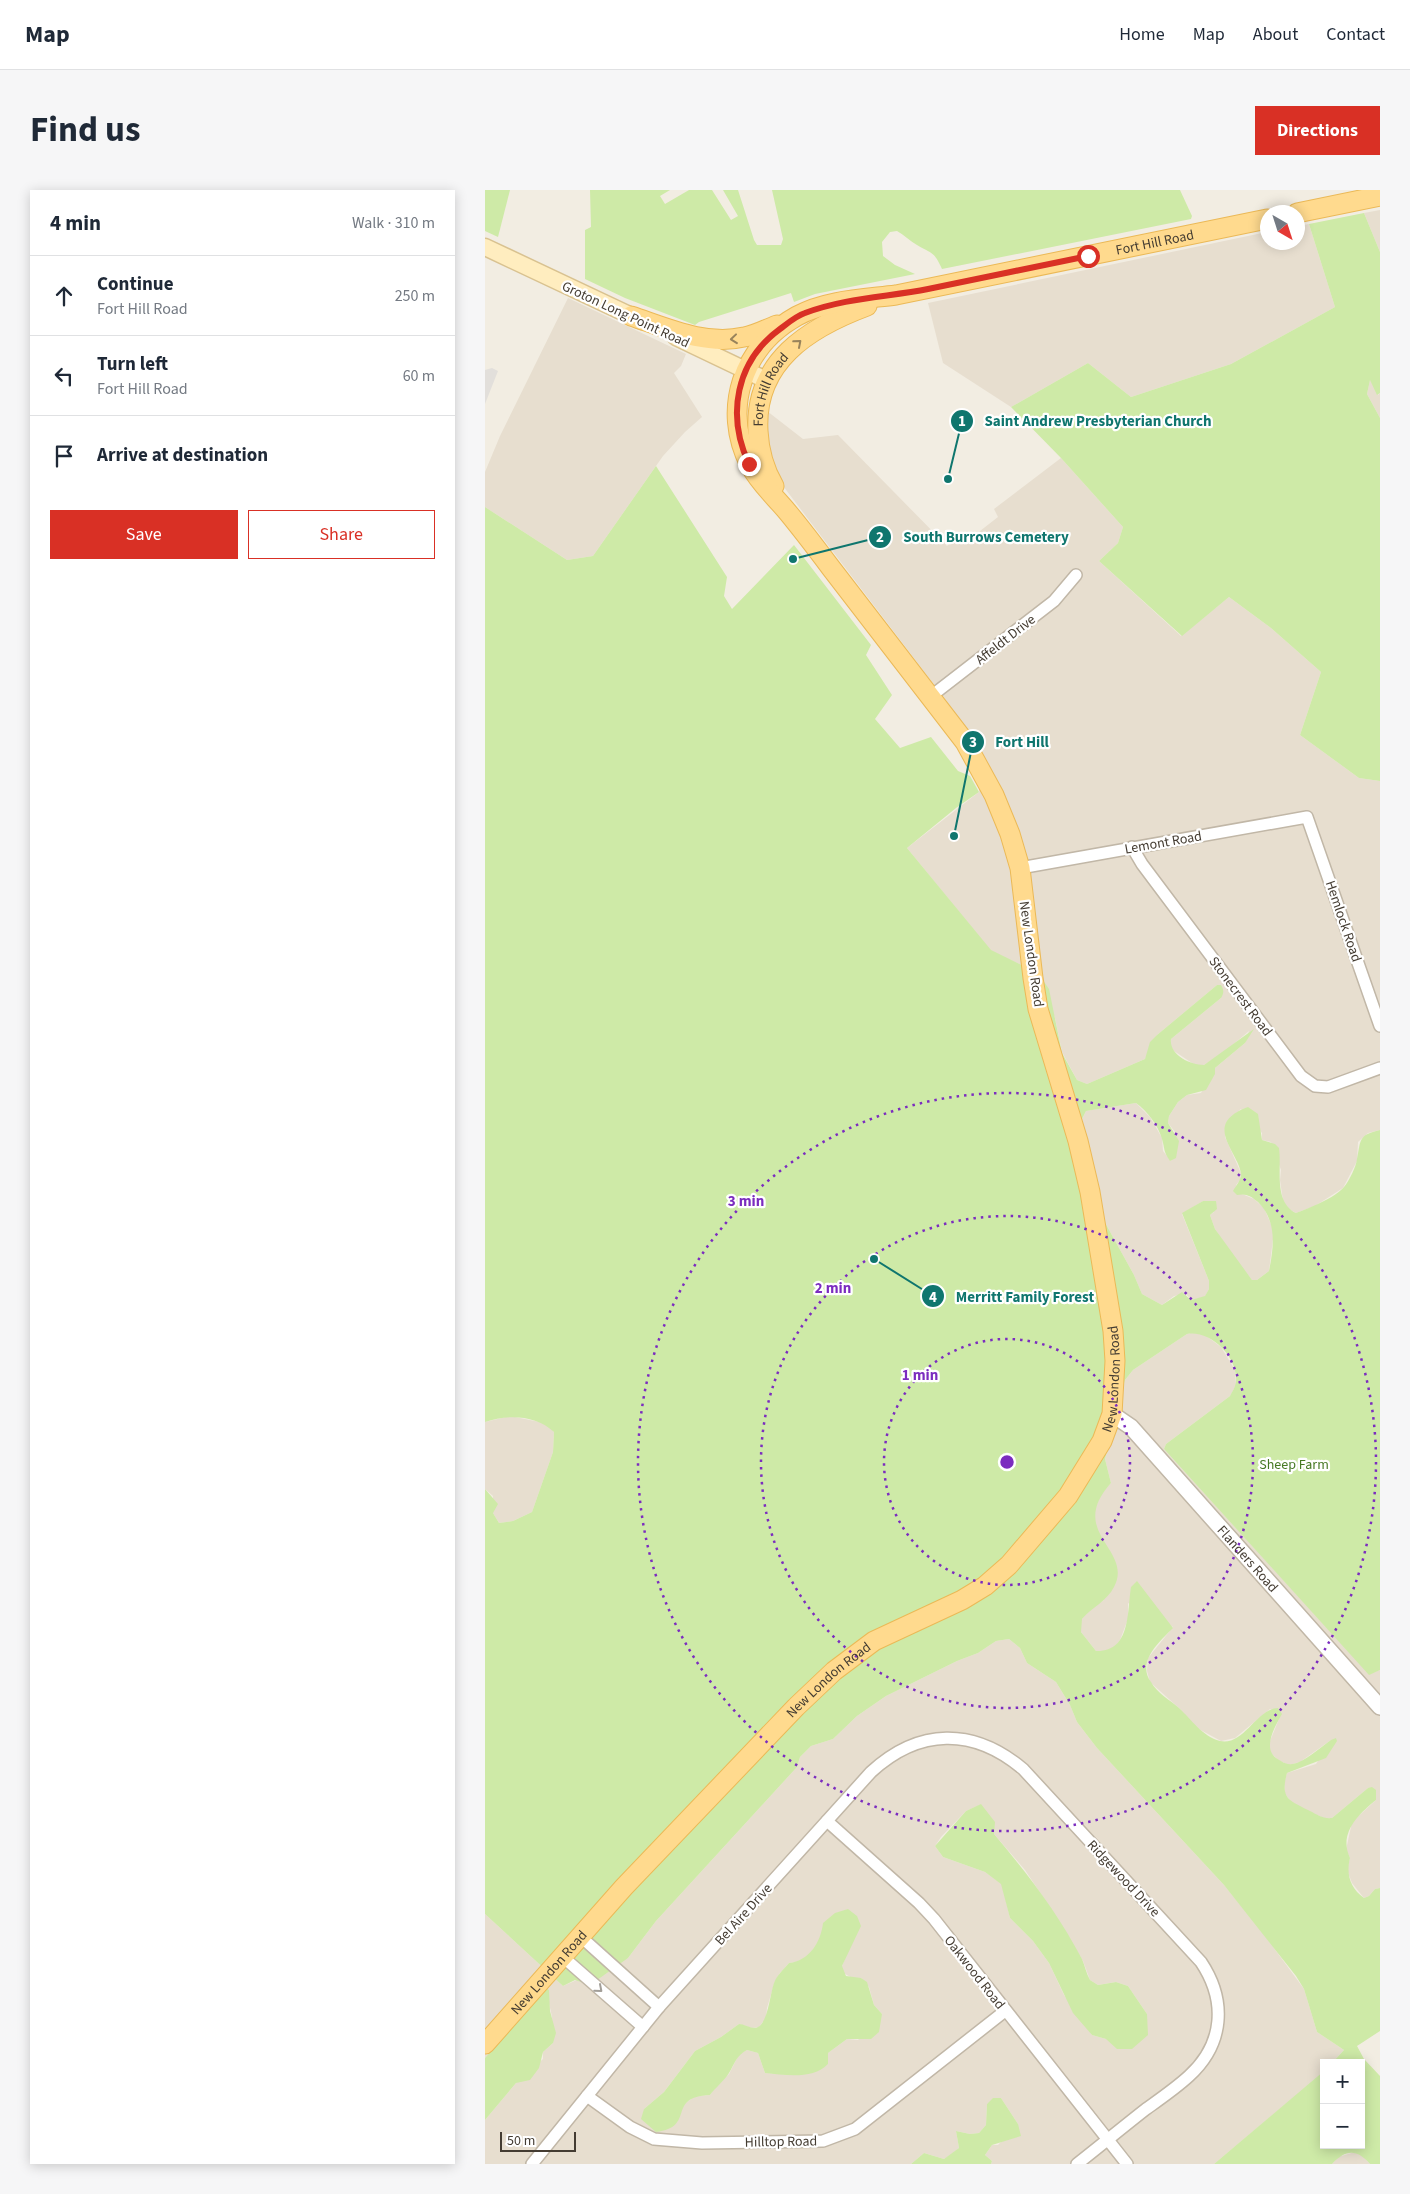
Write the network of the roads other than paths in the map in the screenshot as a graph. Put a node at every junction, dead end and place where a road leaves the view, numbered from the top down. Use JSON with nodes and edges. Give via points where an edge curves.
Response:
{"nodes":[{"id":1,"x":1380,"y":196,"type":"edge"},
{"id":2,"x":1305,"y":211,"type":"edge"},
{"id":3,"x":1260,"y":220,"type":"edge"},
{"id":4,"x":485,"y":247,"type":"edge"},
{"id":5,"x":896,"y":295,"type":"junction"},
{"id":6,"x":631,"y":316,"type":"junction"},
{"id":7,"x":797,"y":316,"type":"junction"},
{"id":8,"x":745,"y":369,"type":"junction"},
{"id":9,"x":766,"y":380,"type":"junction"},
{"id":10,"x":797,"y":523,"type":"junction"},
{"id":11,"x":1076,"y":575,"type":"dead end"},
{"id":12,"x":930,"y":697,"type":"junction"},
{"id":13,"x":1307,"y":817,"type":"joint"},
{"id":14,"x":1132,"y":847,"type":"junction"},
{"id":15,"x":1020,"y":868,"type":"junction"},
{"id":16,"x":1380,"y":1026,"type":"edge"},
{"id":17,"x":1380,"y":1068,"type":"edge"},
{"id":18,"x":1112,"y":1414,"type":"junction"},
{"id":19,"x":1380,"y":1707,"type":"edge"},
{"id":20,"x":827,"y":1821,"type":"junction"},
{"id":21,"x":580,"y":1936,"type":"junction"},
{"id":22,"x":563,"y":1957,"type":"junction"},
{"id":23,"x":659,"y":2007,"type":"junction"},
{"id":24,"x":1005,"y":2011,"type":"junction"},
{"id":25,"x":643,"y":2027,"type":"junction"},
{"id":26,"x":485,"y":2044,"type":"edge"},
{"id":27,"x":587,"y":2096,"type":"junction"},
{"id":28,"x":1108,"y":2140,"type":"junction"},
{"id":29,"x":532,"y":2164,"type":"edge"},
{"id":30,"x":1077,"y":2164,"type":"edge"},
{"id":31,"x":1127,"y":2164,"type":"edge"}],
"edges":[{"from":1,"to":2,"type":"main road"},
{"from":3,"to":5,"type":"main road","name":"Fort Hill Road"},
{"from":4,"to":6,"type":"main road","name":"Groton Long Point Road"},
{"from":5,"to":7,"type":"main road","name":"Fort Hill Road","via":[[850,300]]},
{"from":9,"to":5,"type":"main road","name":"Fort Hill Road","one_way":true,"via":[[788,352],[816,330]]},
{"from":7,"to":6,"type":"main road","one_way":true,"via":[[751,336],[726,340],[700,337]]},
{"from":6,"to":8,"type":"main road","name":"Groton Long Point Road"},
{"from":7,"to":8,"type":"main road","name":"Fort Hill Road","via":[[766,341]]},
{"from":8,"to":9,"type":"main road","name":"Groton Long Point Road"},
{"from":8,"to":10,"type":"main road","name":"Fort Hill Road","via":[[737,402],[741,444],[756,474]]},
{"from":9,"to":10,"type":"main road","name":"Fort Hill Road","via":[[759,400],[761,454],[771,480]]},
{"from":10,"to":12,"type":"main road","name":"New London Road"},
{"from":11,"to":12,"type":"street","name":"Affeldt Drive","via":[[1054,601]]},
{"from":12,"to":15,"type":"main road","name":"New London Road","via":[[980,766],[1010,834]]},
{"from":13,"to":14,"type":"street","name":"Lemont Road"},
{"from":13,"to":16,"type":"street","name":"Hemlock Road"},
{"from":14,"to":15,"type":"street","name":"Lemont Road"},
{"from":14,"to":17,"type":"street","name":"Stonecrest Road","via":[[1301,1076],[1315,1086],[1328,1087]]},
{"from":15,"to":18,"type":"main road","name":"New London Road","via":[[1031,970],[1039,1009],[1078,1141],[1099,1244],[1113,1331],[1115,1380]]},
{"from":18,"to":19,"type":"street","name":"Flanders Road","via":[[1131,1427]]},
{"from":18,"to":21,"type":"main road","name":"New London Road","via":[[1086,1469],[1050,1519],[1009,1565],[985,1586],[962,1600],[874,1641],[834,1670],[755,1749]]},
{"from":20,"to":23,"type":"street","name":"Bel Aire Drive"},
{"from":20,"to":24,"type":"street","name":"Oakwood Road","via":[[919,1902]]},
{"from":20,"to":28,"type":"street","name":"Ridgewood Drive","via":[[878,1766],[913,1744],[943,1738],[987,1745],[1023,1769],[1201,1962],[1212,1979],[1218,2000],[1219,2020],[1214,2041],[1205,2058],[1189,2076]]},
{"from":21,"to":22,"type":"main road","name":"New London Road"},
{"from":21,"to":23,"type":"street"},
{"from":22,"to":25,"type":"street","one_way":true},
{"from":22,"to":26,"type":"main road","name":"New London Road"},
{"from":23,"to":25,"type":"street","name":"Bel Aire Drive"},
{"from":24,"to":27,"type":"street","name":"Hilltop Road","via":[[855,2129],[823,2141],[702,2143],[654,2139],[630,2128]]},
{"from":24,"to":28,"type":"street","name":"Oakwood Road"},
{"from":25,"to":27,"type":"street","name":"Bel Aire Drive"},
{"from":27,"to":29,"type":"street","name":"Bel Aire Drive"},
{"from":28,"to":30,"type":"street","name":"Ridgewood Drive"},
{"from":28,"to":31,"type":"street","name":"Oakwood Road"}]}
